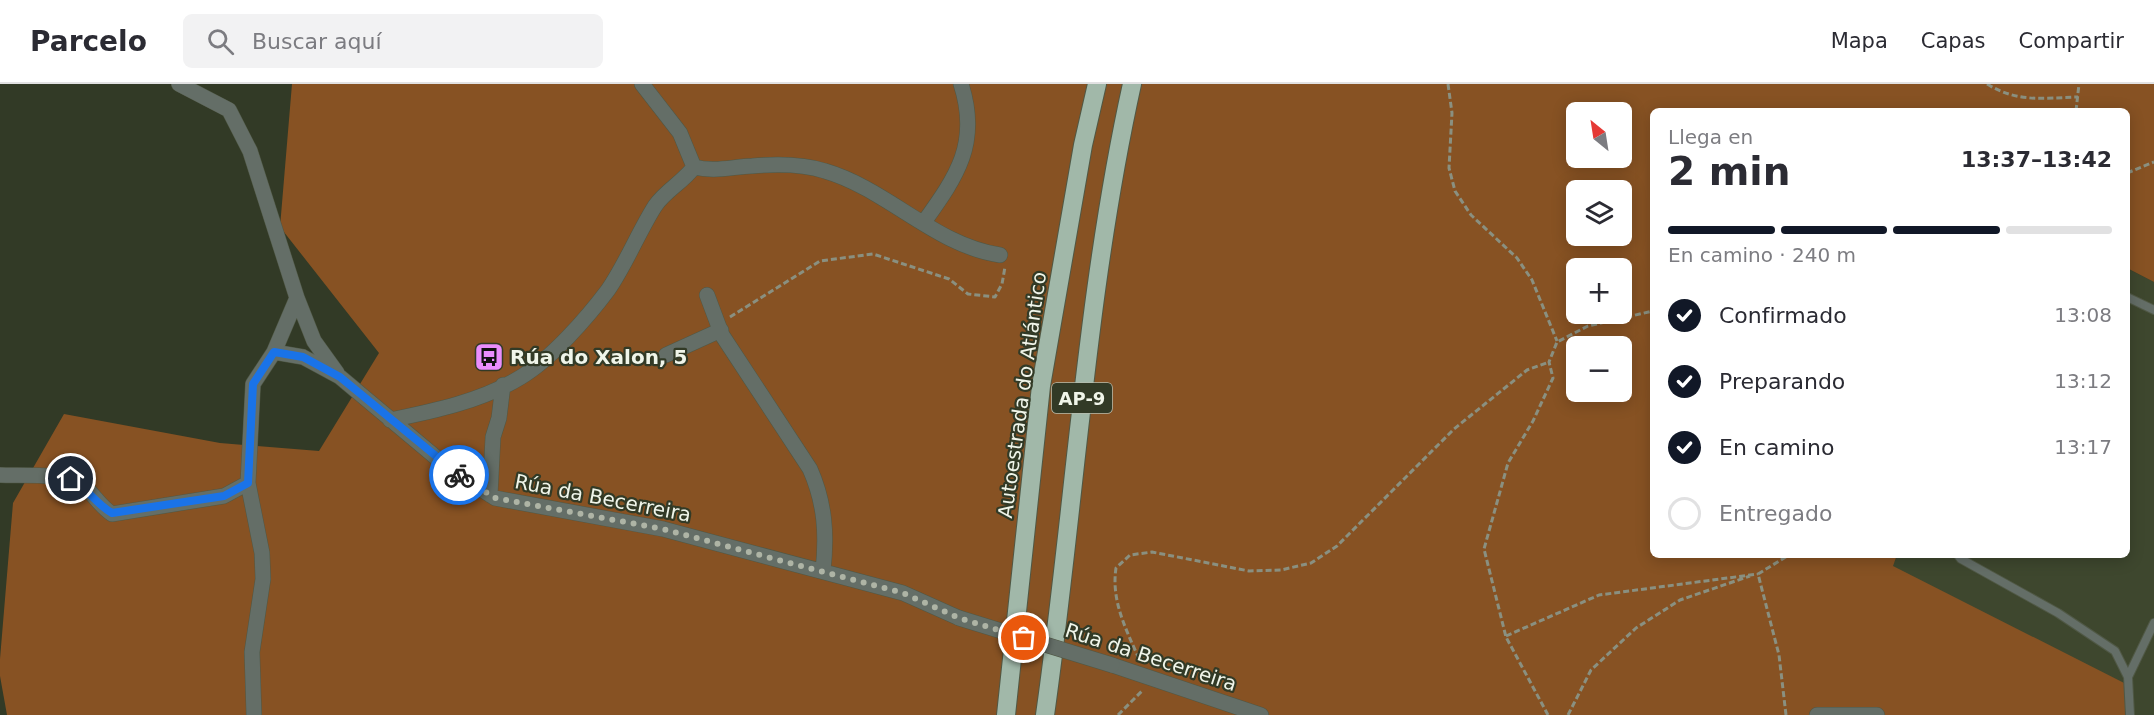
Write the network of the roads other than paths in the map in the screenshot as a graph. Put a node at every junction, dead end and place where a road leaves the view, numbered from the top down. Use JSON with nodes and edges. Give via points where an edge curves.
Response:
{"nodes":[{"id":1,"x":179,"y":84,"type":"edge"},
{"id":2,"x":642,"y":84,"type":"edge"},
{"id":3,"x":961,"y":84,"type":"edge"},
{"id":4,"x":1097,"y":84,"type":"edge"},
{"id":5,"x":1132,"y":84,"type":"edge"},
{"id":6,"x":694,"y":167,"type":"junction"},
{"id":7,"x":924,"y":222,"type":"junction"},
{"id":8,"x":1000,"y":255,"type":"road end"},
{"id":9,"x":706,"y":296,"type":"dead end"},
{"id":10,"x":297,"y":298,"type":"junction"},
{"id":11,"x":2130,"y":298,"type":"edge"},
{"id":12,"x":2154,"y":310,"type":"edge"},
{"id":13,"x":720,"y":327,"type":"junction"},
{"id":14,"x":274,"y":352,"type":"junction"},
{"id":15,"x":666,"y":355,"type":"dead end"},
{"id":16,"x":340,"y":377,"type":"junction"},
{"id":17,"x":503,"y":385,"type":"junction"},
{"id":18,"x":390,"y":420,"type":"junction"},
{"id":19,"x":0,"y":475,"type":"edge"},
{"id":20,"x":248,"y":483,"type":"junction"},
{"id":21,"x":490,"y":495,"type":"junction"},
{"id":22,"x":1960,"y":558,"type":"edge"},
{"id":23,"x":823,"y":572,"type":"junction"},
{"id":24,"x":2154,"y":623,"type":"edge"},
{"id":25,"x":2128,"y":677,"type":"junction"},
{"id":26,"x":254,"y":715,"type":"edge"},
{"id":27,"x":1006,"y":715,"type":"edge"},
{"id":28,"x":1045,"y":715,"type":"edge"},
{"id":29,"x":1261,"y":715,"type":"edge"},
{"id":30,"x":1817,"y":715,"type":"edge"},
{"id":31,"x":1877,"y":715,"type":"edge"},
{"id":32,"x":2130,"y":715,"type":"edge"}],
"edges":[{"from":1,"to":10,"type":"street","name":"Rúa da Becerreira","via":[[229,110],[250,151]]},
{"from":2,"to":6,"type":"street","via":[[680,133]]},
{"from":3,"to":7,"type":"street","via":[[969,122],[966,150],[954,180]]},
{"from":4,"to":27,"type":"highway","name":"Autoestrada do Atlántico","number":"AP-9","via":[[1041,386]]},
{"from":5,"to":28,"type":"highway","number":"AP-9","via":[[1094,288]]},
{"from":6,"to":7,"type":"street","via":[[710,171],[753,165],[823,170],[867,187]]},
{"from":6,"to":17,"type":"street","via":[[657,203],[609,288],[572,333],[521,377]]},
{"from":7,"to":8,"type":"street","via":[[977,252]]},
{"from":9,"to":13,"type":"street"},
{"from":10,"to":14,"type":"street"},
{"from":10,"to":16,"type":"street","name":"Rúa da Becerreira","via":[[314,341]]},
{"from":11,"to":12,"type":"lane"},
{"from":13,"to":15,"type":"street"},
{"from":13,"to":23,"type":"street","via":[[817,484],[827,535]]},
{"from":14,"to":16,"type":"street","name":"Rúa da Becerreira","via":[[303,357]]},
{"from":14,"to":20,"type":"street","via":[[253,384]]},
{"from":16,"to":18,"type":"street","name":"Rúa da Becerreira"},
{"from":17,"to":18,"type":"street","via":[[435,410]]},
{"from":17,"to":21,"type":"street","via":[[493,437]]},
{"from":18,"to":21,"type":"street","name":"Rúa da Becerreira","via":[[451,470]]},
{"from":19,"to":20,"type":"street","via":[[71,479],[85,487],[100,507],[112,513],[224,496]]},
{"from":20,"to":26,"type":"street","via":[[262,553],[263,579],[252,652]]},
{"from":21,"to":23,"type":"street","name":"Rúa da Becerreira","via":[[663,529]]},
{"from":22,"to":25,"type":"lane","via":[[2058,613],[2115,651]]},
{"from":23,"to":29,"type":"street","name":"Rúa da Becerreira","bridge":true,"via":[[903,593],[959,618]]},
{"from":24,"to":25,"type":"lane"},
{"from":25,"to":32,"type":"lane"},
{"from":30,"to":31,"type":"street"}]}
